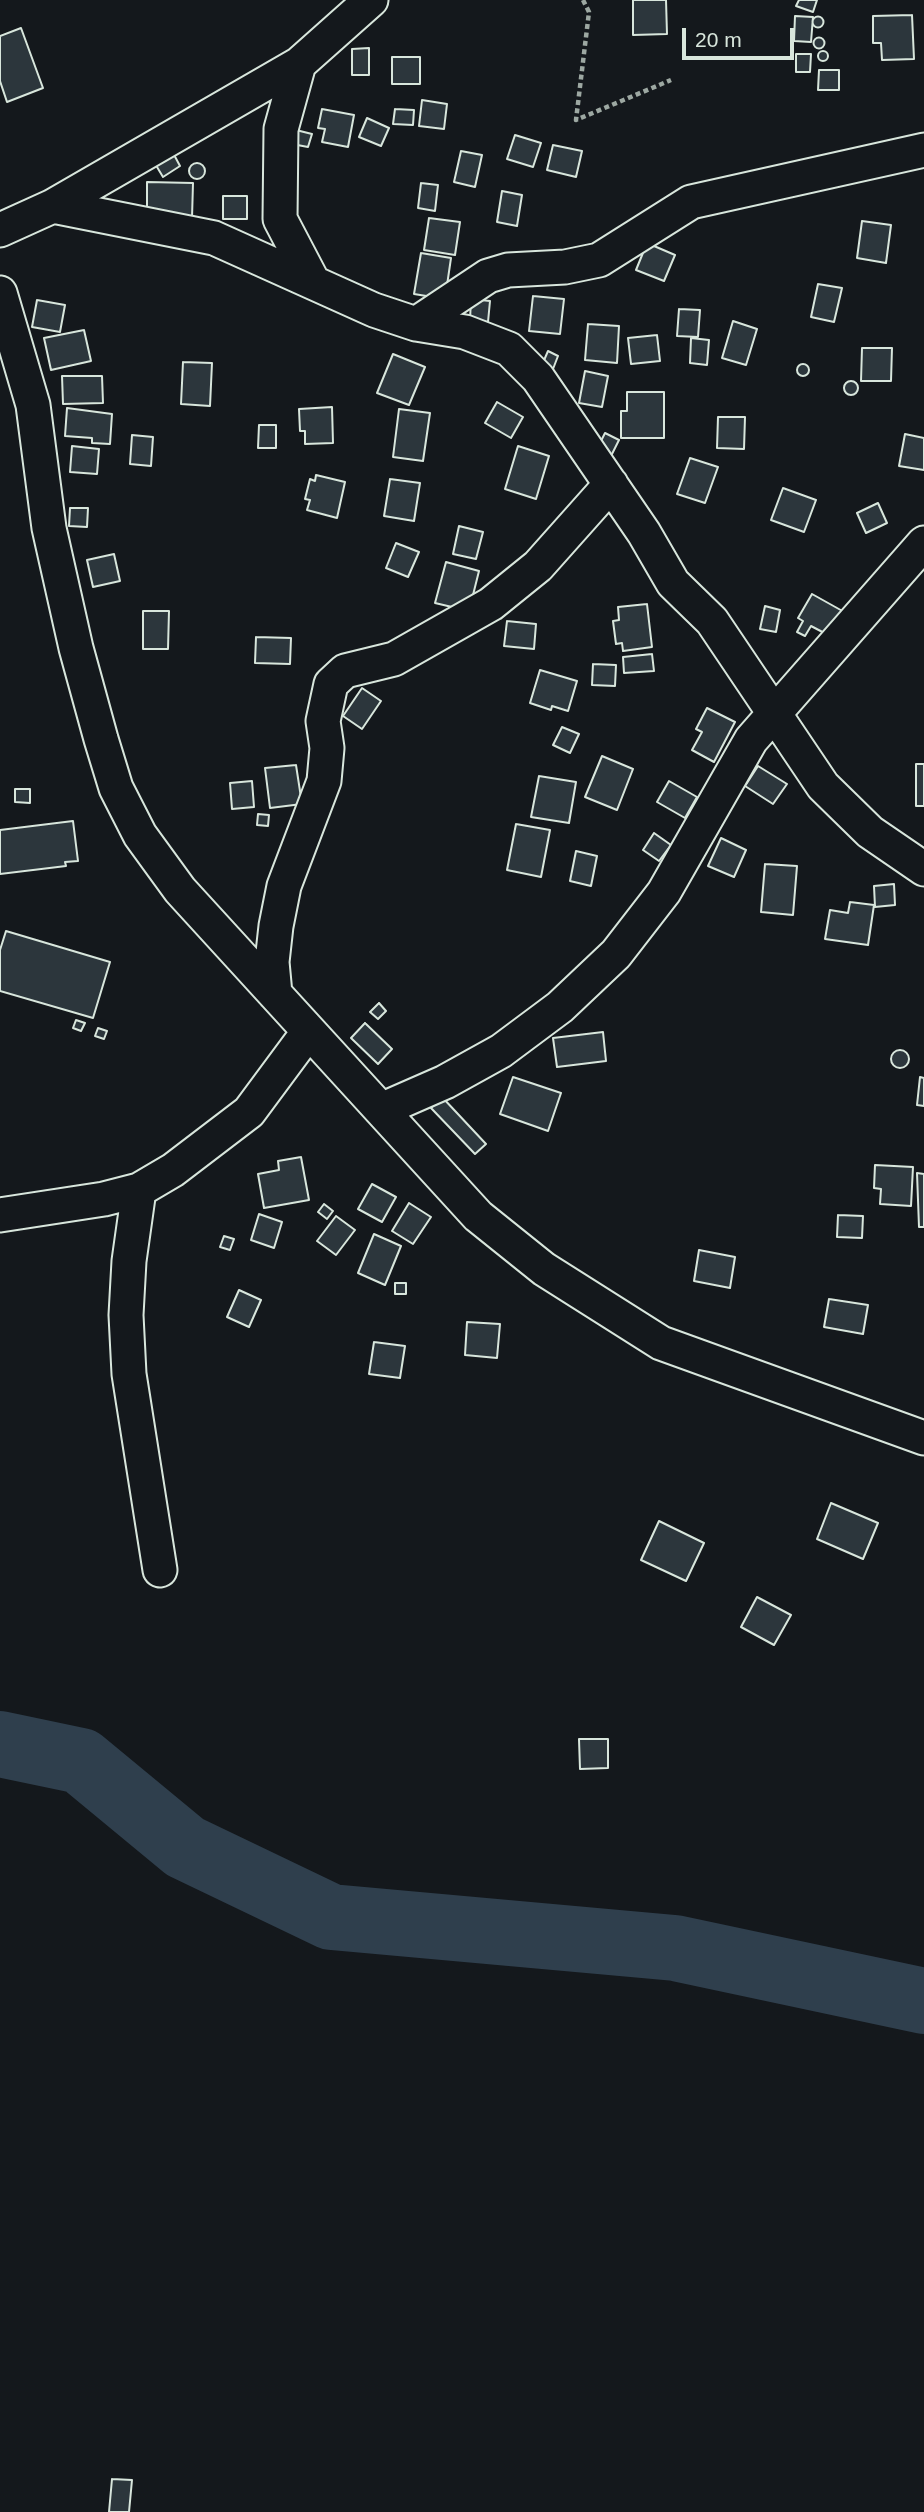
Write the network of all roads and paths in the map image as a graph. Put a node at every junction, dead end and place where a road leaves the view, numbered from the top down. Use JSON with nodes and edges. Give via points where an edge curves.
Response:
{"nodes":[{"id":1,"x":370,"y":0,"type":"edge"},
{"id":2,"x":583,"y":0,"type":"edge"},
{"id":3,"x":299,"y":64,"type":"junction"},
{"id":4,"x":671,"y":80,"type":"dead end"},
{"id":5,"x":924,"y":150,"type":"edge"},
{"id":6,"x":53,"y":206,"type":"junction"},
{"id":7,"x":0,"y":230,"type":"edge"},
{"id":8,"x":313,"y":282,"type":"junction"},
{"id":9,"x":0,"y":293,"type":"edge"},
{"id":10,"x":416,"y":324,"type":"junction"},
{"id":11,"x":611,"y":484,"type":"junction"},
{"id":12,"x":924,"y":543,"type":"edge"},
{"id":13,"x":775,"y":713,"type":"junction"},
{"id":14,"x":924,"y":869,"type":"edge"},
{"id":15,"x":275,"y":994,"type":"junction"},
{"id":16,"x":309,"y":1031,"type":"junction"},
{"id":17,"x":381,"y":1110,"type":"junction"},
{"id":18,"x":139,"y":1190,"type":"junction"},
{"id":19,"x":0,"y":1215,"type":"edge"},
{"id":20,"x":924,"y":1438,"type":"edge"},
{"id":21,"x":160,"y":1570,"type":"dead end"}],
"edges":[{"from":1,"to":3,"type":"street"},
{"from":2,"to":4,"type":"path","via":[[589,12],[576,120]]},
{"from":3,"to":6,"type":"street"},
{"from":3,"to":8,"type":"street","via":[[281,129],[280,219]]},
{"from":5,"to":10,"type":"street","via":[[691,202],[599,260],[488,276]]},
{"from":6,"to":7,"type":"street"},
{"from":6,"to":8,"type":"street","via":[[214,238]]},
{"from":8,"to":10,"type":"street"},
{"from":9,"to":15,"type":"street","via":[[33,405],[49,528],[76,648],[116,788],[140,835],[180,890]]},
{"from":10,"to":11,"type":"street","via":[[466,332],[509,349],[538,377]]},
{"from":11,"to":13,"type":"street","via":[[673,583],[712,621]]},
{"from":11,"to":15,"type":"street","via":[[538,565],[492,604],[394,659],[345,671],[331,684],[323,721],[327,748],[324,781],[284,886],[276,926]]},
{"from":12,"to":13,"type":"street"},
{"from":13,"to":14,"type":"street","via":[[823,786],[870,832]]},
{"from":13,"to":17,"type":"street","via":[[751,740],[664,892],[616,954],[560,1007],[500,1051]]},
{"from":15,"to":16,"type":"street"},
{"from":16,"to":17,"type":"street"},
{"from":16,"to":18,"type":"street","via":[[249,1112]]},
{"from":17,"to":20,"type":"street","via":[[478,1216],[592,1302],[661,1343]]},
{"from":18,"to":19,"type":"street"},
{"from":18,"to":21,"type":"street","via":[[126,1315],[129,1374]]}]}
